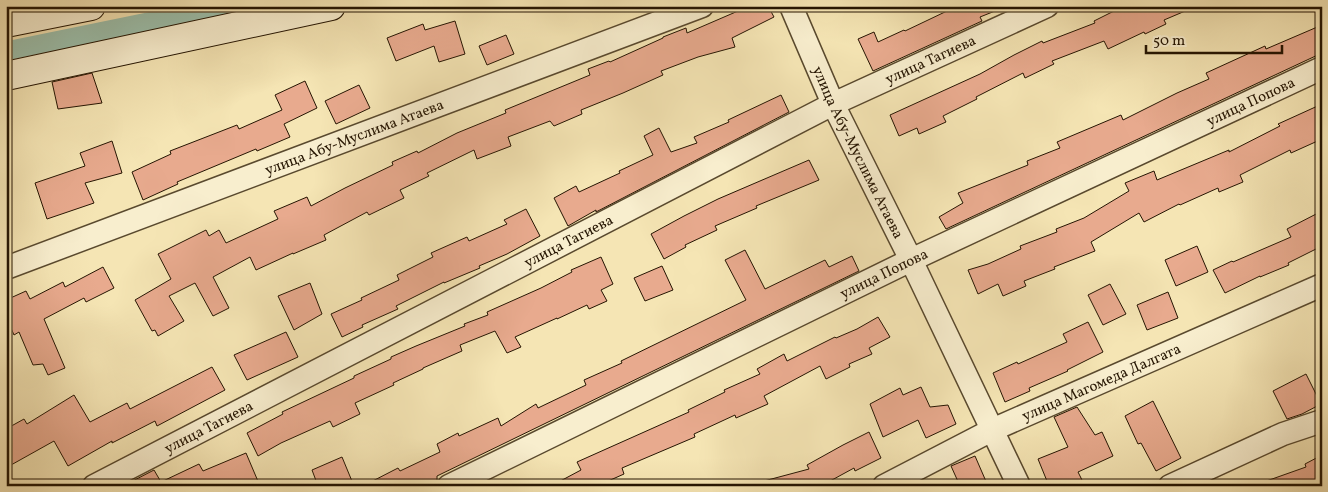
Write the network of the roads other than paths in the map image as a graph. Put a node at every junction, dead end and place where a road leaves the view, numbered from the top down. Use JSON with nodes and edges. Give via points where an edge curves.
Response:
{"nodes":[{"id":1,"x":91,"y":6,"type":"edge"},
{"id":2,"x":331,"y":6,"type":"edge"},
{"id":3,"x":702,"y":6,"type":"edge"},
{"id":4,"x":791,"y":6,"type":"edge"},
{"id":5,"x":1047,"y":6,"type":"edge"},
{"id":6,"x":6,"y":24,"type":"edge"},
{"id":7,"x":1322,"y":68,"type":"edge"},
{"id":8,"x":6,"y":76,"type":"edge"},
{"id":9,"x":833,"y":104,"type":"junction"},
{"id":10,"x":911,"y":260,"type":"junction"},
{"id":11,"x":6,"y":268,"type":"edge"},
{"id":12,"x":1322,"y":285,"type":"edge"},
{"id":13,"x":1322,"y":421,"type":"edge"},
{"id":14,"x":992,"y":430,"type":"junction"},
{"id":15,"x":94,"y":486,"type":"edge"},
{"id":16,"x":449,"y":486,"type":"edge"},
{"id":17,"x":884,"y":486,"type":"edge"},
{"id":18,"x":1019,"y":486,"type":"edge"},
{"id":19,"x":1170,"y":486,"type":"edge"}],
"edges":[{"from":1,"to":6,"type":"main road"},
{"from":2,"to":8,"type":"main road"},
{"from":3,"to":11,"type":"street","name":"улица Абу-Муслима Атаева"},
{"from":4,"to":9,"type":"street","name":"улица Абу-Муслима Атаева"},
{"from":5,"to":9,"type":"street","name":"улица Тагиева"},
{"from":7,"to":10,"type":"street","name":"улица Попова"},
{"from":9,"to":10,"type":"street","name":"улица Абу-Муслима Атаева"},
{"from":9,"to":15,"type":"street","name":"улица Тагиева"},
{"from":10,"to":14,"type":"street","name":"улица Абу-Муслима Атаева"},
{"from":10,"to":16,"type":"street","name":"улица Попова"},
{"from":12,"to":14,"type":"street","name":"улица Магомеда Далгата"},
{"from":13,"to":19,"type":"street","via":[[1283,434]]},
{"from":14,"to":17,"type":"street","name":"улица Магомеда Далгата"},
{"from":14,"to":18,"type":"street","name":"улица Абу-Муслима Атаева"}]}
